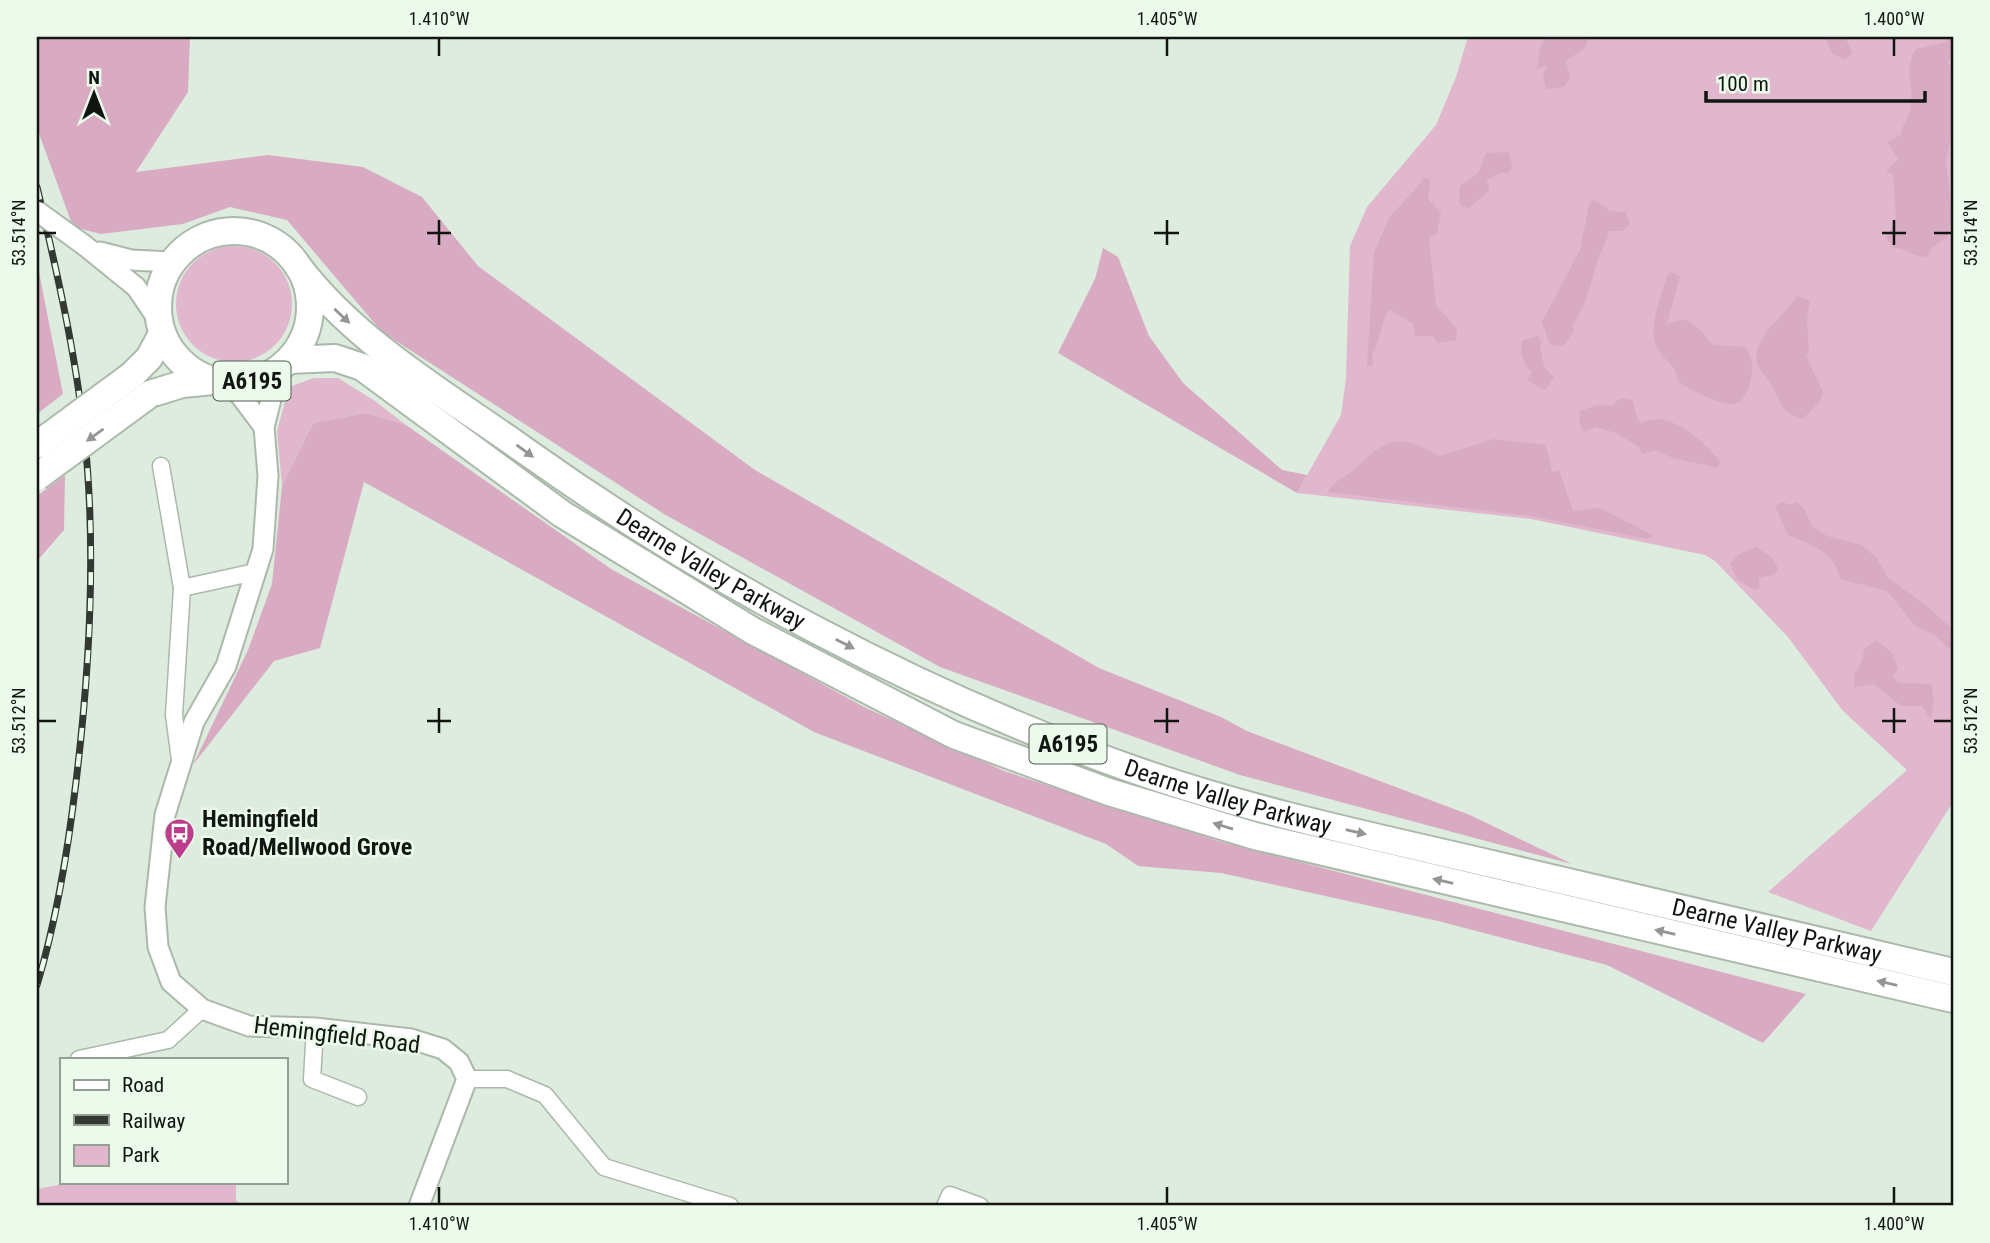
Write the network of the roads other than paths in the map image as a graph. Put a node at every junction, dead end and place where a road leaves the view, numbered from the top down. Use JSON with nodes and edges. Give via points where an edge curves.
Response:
{"nodes":[{"id":1,"x":37,"y":211,"type":"edge"},
{"id":2,"x":86,"y":247,"type":"junction"},
{"id":3,"x":172,"y":262,"type":"junction"},
{"id":4,"x":297,"y":265,"type":"junction"},
{"id":5,"x":161,"y":327,"type":"junction"},
{"id":6,"x":284,"y":364,"type":"junction"},
{"id":7,"x":220,"y":382,"type":"junction"},
{"id":8,"x":264,"y":427,"type":"junction"},
{"id":9,"x":37,"y":445,"type":"edge"},
{"id":10,"x":161,"y":466,"type":"dead end"},
{"id":11,"x":37,"y":477,"type":"edge"},
{"id":12,"x":255,"y":572,"type":"junction"},
{"id":13,"x":182,"y":589,"type":"junction"},
{"id":14,"x":180,"y":760,"type":"junction"},
{"id":15,"x":1953,"y":972,"type":"edge"},
{"id":16,"x":1953,"y":999,"type":"edge"},
{"id":17,"x":202,"y":1009,"type":"junction"},
{"id":18,"x":315,"y":1027,"type":"junction"},
{"id":19,"x":84,"y":1058,"type":"edge"},
{"id":20,"x":467,"y":1080,"type":"junction"},
{"id":21,"x":358,"y":1097,"type":"dead end"},
{"id":22,"x":419,"y":1206,"type":"edge"},
{"id":23,"x":730,"y":1206,"type":"edge"},
{"id":24,"x":945,"y":1206,"type":"edge"},
{"id":25,"x":980,"y":1206,"type":"edge"}],
"edges":[{"from":1,"to":2,"type":"street","bridge":true},
{"from":2,"to":3,"type":"street","via":[[131,260]]},
{"from":2,"to":5,"type":"street","via":[[144,296]]},
{"from":3,"to":4,"type":"highway","number":"A6195","via":[[198,240],[234,231],[270,240]]},
{"from":3,"to":5,"type":"highway","number":"A6195","via":[[160,290]]},
{"from":4,"to":6,"type":"highway","number":"A6195","via":[[310,297],[310,314],[299,347]]},
{"from":4,"to":15,"type":"highway","name":"Dearne Valley Parkway","number":"A6195","one_way":true,"via":[[316,290],[367,338],[582,492],[782,611],[954,699],[1133,769],[1288,817]]},
{"from":5,"to":7,"type":"highway","number":"A6195","via":[[183,364]]},
{"from":5,"to":9,"type":"highway","number":"A6195","bridge":true,"via":[[149,358],[132,375]]},
{"from":6,"to":7,"type":"highway","number":"A6195","via":[[253,381]]},
{"from":6,"to":8,"type":"street","name":"Hemingfield Road"},
{"from":16,"to":6,"type":"highway","name":"Dearne Valley Parkway","number":"A6195","one_way":true,"via":[[1255,836],[1109,792],[954,735],[753,631],[562,514],[362,367],[335,358]]},
{"from":7,"to":8,"type":"street","via":[[240,395]]},
{"from":7,"to":11,"type":"highway","number":"A6195","one_way":true,"bridge":true,"via":[[182,384],[150,394]]},
{"from":8,"to":12,"type":"street","name":"Hemingfield Road","via":[[268,476],[263,549]]},
{"from":10,"to":13,"type":"street","name":"Hemingfield Road"},
{"from":12,"to":13,"type":"street"},
{"from":12,"to":14,"type":"street","name":"Hemingfield Road","via":[[226,666],[194,722]]},
{"from":13,"to":14,"type":"street","name":"Hemingfield Road","via":[[174,715]]},
{"from":14,"to":17,"type":"street","name":"Hemingfield Road","via":[[165,815],[155,907],[158,947],[171,982]]},
{"from":17,"to":18,"type":"street","name":"Hemingfield Road","via":[[249,1026]]},
{"from":17,"to":19,"type":"street","via":[[168,1040]]},
{"from":18,"to":20,"type":"street","name":"Hemingfield Road","via":[[411,1039],[443,1049],[459,1062]]},
{"from":18,"to":21,"type":"street","via":[[312,1079]]},
{"from":20,"to":22,"type":"street"},
{"from":20,"to":23,"type":"street","via":[[507,1080],[545,1095],[604,1167]]},
{"from":24,"to":25,"type":"street","via":[[950,1195]]}]}
